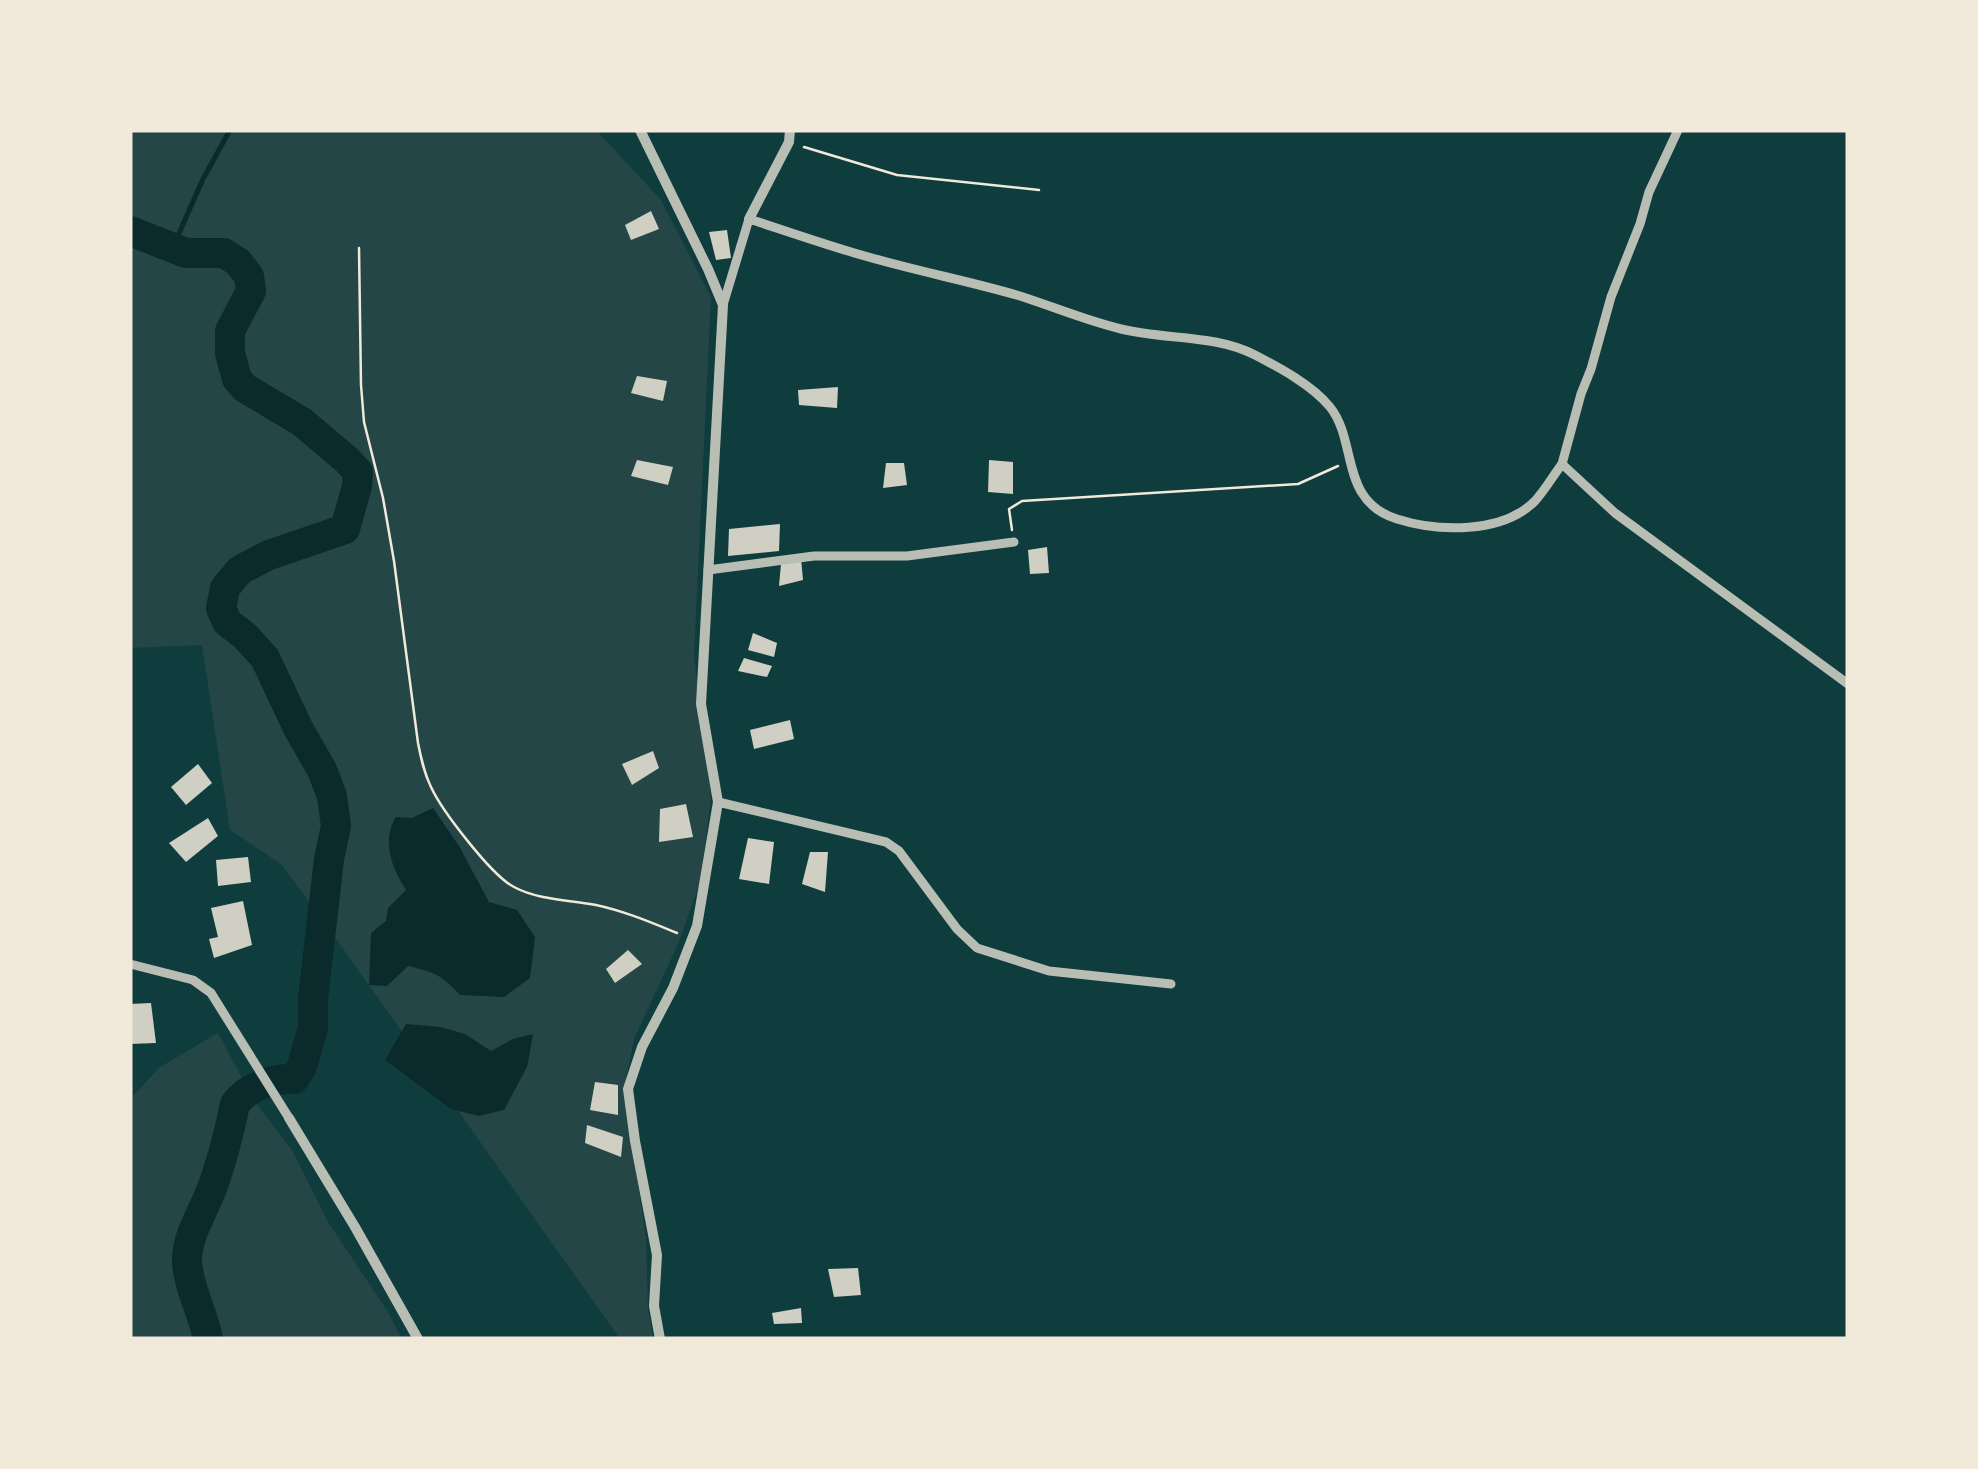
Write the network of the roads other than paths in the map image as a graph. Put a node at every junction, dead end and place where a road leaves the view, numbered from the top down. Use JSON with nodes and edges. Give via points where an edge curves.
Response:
{"nodes":[{"id":1,"x":640,"y":130,"type":"edge"},
{"id":2,"x":1678,"y":130,"type":"edge"},
{"id":3,"x":789,"y":136,"type":"edge"},
{"id":4,"x":749,"y":219,"type":"junction"},
{"id":5,"x":723,"y":306,"type":"junction"},
{"id":6,"x":1562,"y":464,"type":"junction"},
{"id":7,"x":1014,"y":542,"type":"road end"},
{"id":8,"x":708,"y":570,"type":"junction"},
{"id":9,"x":1848,"y":684,"type":"edge"},
{"id":10,"x":718,"y":802,"type":"junction"},
{"id":11,"x":130,"y":964,"type":"edge"},
{"id":12,"x":1171,"y":984,"type":"dead end"},
{"id":13,"x":289,"y":1118,"type":"joint"},
{"id":14,"x":418,"y":1339,"type":"edge"},
{"id":15,"x":660,"y":1339,"type":"edge"}],
"edges":[{"from":1,"to":5,"type":"street"},
{"from":2,"to":6,"type":"street","via":[[1612,297]]},
{"from":3,"to":4,"type":"street"},
{"from":4,"to":5,"type":"street"},
{"from":4,"to":6,"type":"street","via":[[1123,330],[1227,344],[1253,354],[1333,410],[1362,494],[1395,518],[1443,528],[1488,524],[1533,502]]},
{"from":5,"to":8,"type":"street"},
{"from":6,"to":9,"type":"street","via":[[1615,513]]},
{"from":7,"to":8,"type":"street"},
{"from":8,"to":10,"type":"street","via":[[701,704]]},
{"from":10,"to":12,"type":"street","via":[[886,842],[977,948],[1049,970]]},
{"from":10,"to":15,"type":"street","via":[[692,940],[628,1089],[657,1255]]},
{"from":11,"to":13,"type":"street","via":[[193,980],[211,992]]},
{"from":13,"to":14,"type":"street"}]}
